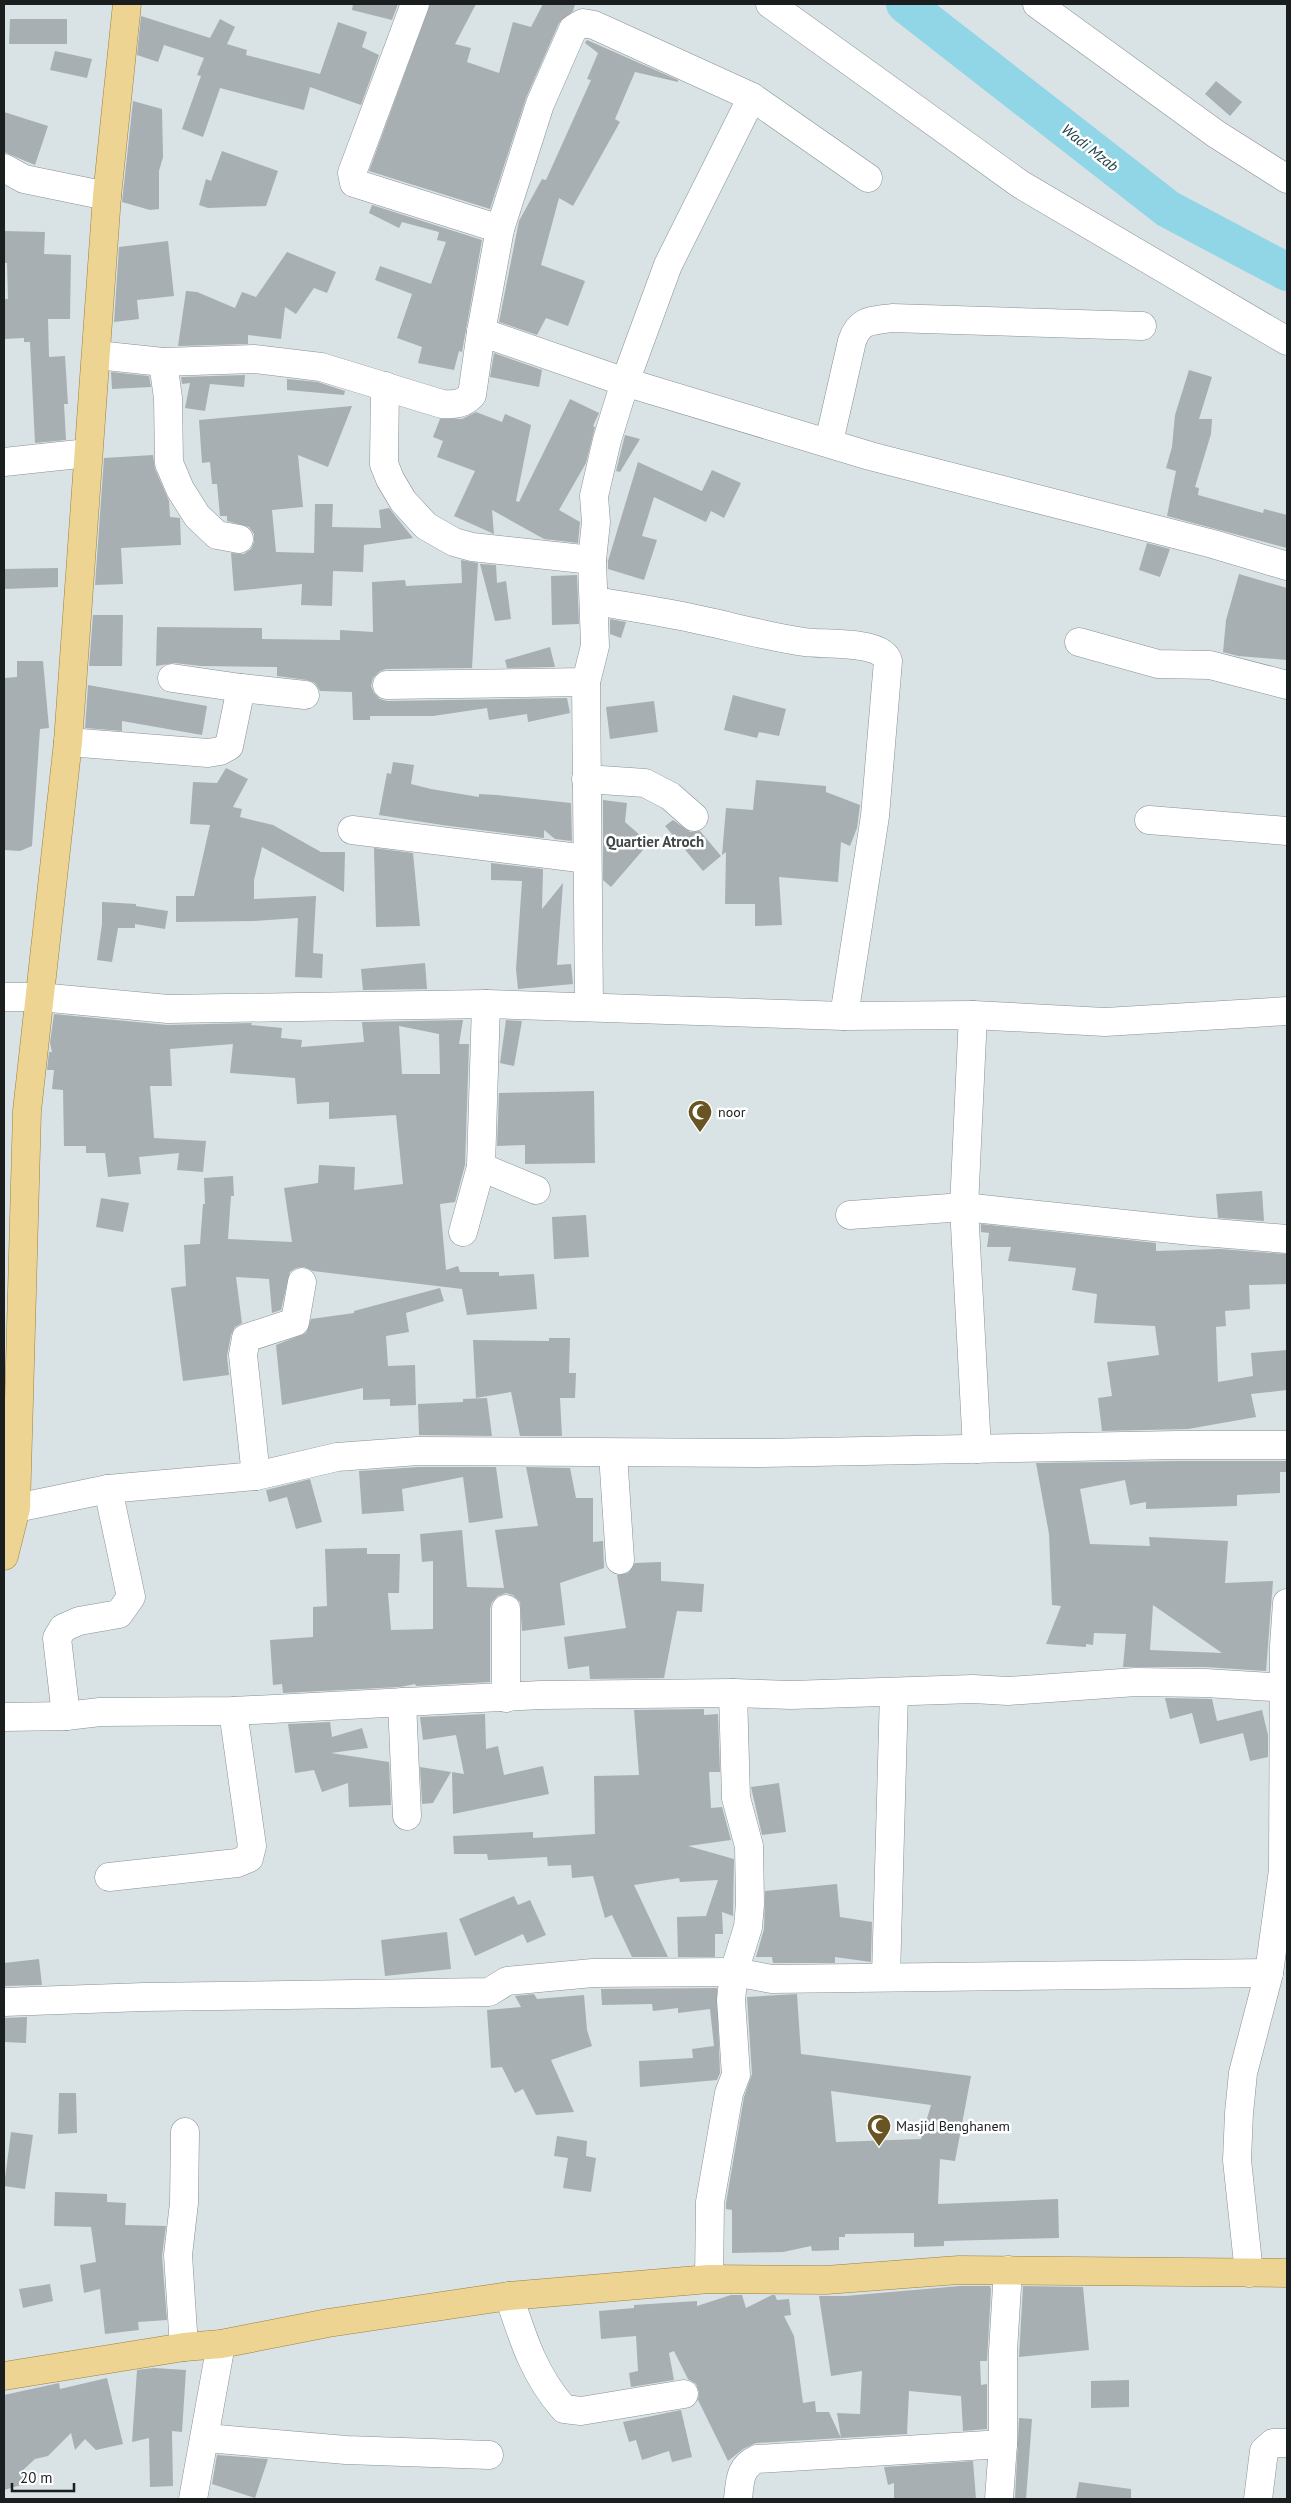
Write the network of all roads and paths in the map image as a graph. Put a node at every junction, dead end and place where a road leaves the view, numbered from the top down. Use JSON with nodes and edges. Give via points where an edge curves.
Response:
{"nodes":[{"id":1,"x":127,"y":4,"type":"edge"},
{"id":2,"x":415,"y":4,"type":"edge"},
{"id":3,"x":770,"y":4,"type":"edge"},
{"id":4,"x":1037,"y":4,"type":"edge"},
{"id":5,"x":752,"y":97,"type":"junction"},
{"id":6,"x":4,"y":168,"type":"edge"},
{"id":7,"x":868,"y":178,"type":"dead end"},
{"id":8,"x":1287,"y":179,"type":"edge"},
{"id":9,"x":107,"y":196,"type":"junction"},
{"id":10,"x":500,"y":229,"type":"junction"},
{"id":11,"x":1142,"y":326,"type":"dead end"},
{"id":12,"x":481,"y":332,"type":"junction"},
{"id":13,"x":1287,"y":341,"type":"edge"},
{"id":14,"x":97,"y":355,"type":"junction"},
{"id":15,"x":163,"y":362,"type":"junction"},
{"id":16,"x":625,"y":382,"type":"junction"},
{"id":17,"x":385,"y":386,"type":"junction"},
{"id":18,"x":830,"y":442,"type":"junction"},
{"id":19,"x":88,"y":453,"type":"junction"},
{"id":20,"x":4,"y":462,"type":"edge"},
{"id":21,"x":239,"y":539,"type":"dead end"},
{"id":22,"x":592,"y":560,"type":"junction"},
{"id":23,"x":1287,"y":566,"type":"edge"},
{"id":24,"x":595,"y":601,"type":"junction"},
{"id":25,"x":1079,"y":642,"type":"dead end"},
{"id":26,"x":172,"y":678,"type":"dead end"},
{"id":27,"x":586,"y":682,"type":"junction"},
{"id":28,"x":387,"y":685,"type":"dead end"},
{"id":29,"x":1287,"y":686,"type":"edge"},
{"id":30,"x":241,"y":688,"type":"junction"},
{"id":31,"x":305,"y":695,"type":"dead end"},
{"id":32,"x":68,"y":742,"type":"junction"},
{"id":33,"x":586,"y":779,"type":"junction"},
{"id":34,"x":694,"y":817,"type":"dead end"},
{"id":35,"x":1149,"y":820,"type":"dead end"},
{"id":36,"x":352,"y":830,"type":"dead end"},
{"id":37,"x":1287,"y":831,"type":"edge"},
{"id":38,"x":587,"y":859,"type":"junction"},
{"id":39,"x":4,"y":997,"type":"edge"},
{"id":40,"x":39,"y":997,"type":"junction"},
{"id":41,"x":486,"y":1004,"type":"junction"},
{"id":42,"x":589,"y":1006,"type":"junction"},
{"id":43,"x":1287,"y":1011,"type":"edge"},
{"id":44,"x":844,"y":1016,"type":"junction"},
{"id":45,"x":973,"y":1016,"type":"junction"},
{"id":46,"x":481,"y":1168,"type":"junction"},
{"id":47,"x":536,"y":1190,"type":"dead end"},
{"id":48,"x":964,"y":1207,"type":"junction"},
{"id":49,"x":850,"y":1215,"type":"dead end"},
{"id":50,"x":463,"y":1232,"type":"dead end"},
{"id":51,"x":1287,"y":1239,"type":"edge"},
{"id":52,"x":302,"y":1282,"type":"dead end"},
{"id":53,"x":1287,"y":1445,"type":"edge"},
{"id":54,"x":976,"y":1449,"type":"junction"},
{"id":55,"x":613,"y":1454,"type":"junction"},
{"id":56,"x":256,"y":1476,"type":"junction"},
{"id":57,"x":108,"y":1489,"type":"junction"},
{"id":58,"x":10,"y":1508,"type":"edge"},
{"id":59,"x":4,"y":1556,"type":"edge"},
{"id":60,"x":620,"y":1560,"type":"dead end"},
{"id":61,"x":1287,"y":1603,"type":"edge"},
{"id":62,"x":506,"y":1609,"type":"dead end"},
{"id":63,"x":1286,"y":1688,"type":"edge"},
{"id":64,"x":894,"y":1692,"type":"junction"},
{"id":65,"x":733,"y":1693,"type":"junction"},
{"id":66,"x":506,"y":1698,"type":"junction"},
{"id":67,"x":402,"y":1702,"type":"junction"},
{"id":68,"x":233,"y":1711,"type":"junction"},
{"id":69,"x":66,"y":1716,"type":"junction"},
{"id":70,"x":4,"y":1717,"type":"edge"},
{"id":71,"x":407,"y":1816,"type":"dead end"},
{"id":72,"x":1285,"y":1870,"type":"edge"},
{"id":73,"x":109,"y":1877,"type":"dead end"},
{"id":74,"x":734,"y":1972,"type":"junction"},
{"id":75,"x":1269,"y":1973,"type":"junction"},
{"id":76,"x":886,"y":1976,"type":"junction"},
{"id":77,"x":4,"y":2002,"type":"edge"},
{"id":78,"x":185,"y":2132,"type":"dead end"},
{"id":79,"x":1008,"y":2270,"type":"junction"},
{"id":80,"x":1249,"y":2273,"type":"junction"},
{"id":81,"x":1287,"y":2273,"type":"edge"},
{"id":82,"x":709,"y":2279,"type":"junction"},
{"id":83,"x":510,"y":2296,"type":"junction"},
{"id":84,"x":221,"y":2344,"type":"junction"},
{"id":85,"x":184,"y":2347,"type":"junction"},
{"id":86,"x":4,"y":2376,"type":"edge"},
{"id":87,"x":684,"y":2394,"type":"dead end"},
{"id":88,"x":206,"y":2438,"type":"junction"},
{"id":89,"x":1287,"y":2443,"type":"edge"},
{"id":90,"x":1003,"y":2444,"type":"junction"},
{"id":91,"x":489,"y":2455,"type":"dead end"},
{"id":92,"x":193,"y":2499,"type":"edge"},
{"id":93,"x":738,"y":2499,"type":"edge"},
{"id":94,"x":999,"y":2499,"type":"edge"},
{"id":95,"x":1258,"y":2499,"type":"edge"}],
"edges":[{"from":1,"to":9,"type":"main road"},
{"from":2,"to":10,"type":"street","via":[[352,173],[354,183]]},
{"from":3,"to":13,"type":"street","via":[[1020,184]]},
{"from":4,"to":8,"type":"street","via":[[1208,129]]},
{"from":5,"to":7,"type":"street"},
{"from":5,"to":10,"type":"street","via":[[594,25],[583,23],[573,29],[540,104]]},
{"from":5,"to":16,"type":"street","via":[[668,265]]},
{"from":6,"to":9,"type":"street","via":[[24,179]]},
{"from":9,"to":14,"type":"main road"},
{"from":10,"to":12,"type":"street"},
{"from":11,"to":18,"type":"street","via":[[892,318],[866,322],[856,328],[852,341]]},
{"from":12,"to":16,"type":"street"},
{"from":12,"to":17,"type":"street","via":[[472,395],[465,402],[442,404]]},
{"from":14,"to":15,"type":"street"},
{"from":14,"to":19,"type":"main road"},
{"from":15,"to":17,"type":"street","via":[[254,358],[321,367]]},
{"from":15,"to":21,"type":"street","via":[[170,463],[180,488],[197,516],[217,535]]},
{"from":16,"to":18,"type":"street"},
{"from":16,"to":22,"type":"street","via":[[596,478]]},
{"from":17,"to":22,"type":"street","via":[[384,464],[403,501],[426,526],[472,548]]},
{"from":18,"to":23,"type":"street","via":[[870,456]]},
{"from":19,"to":20,"type":"street"},
{"from":19,"to":32,"type":"main road"},
{"from":22,"to":24,"type":"street"},
{"from":24,"to":27,"type":"street","via":[[595,646]]},
{"from":24,"to":44,"type":"street","via":[[804,642],[868,647],[882,651],[886,656],[875,816]]},
{"from":25,"to":29,"type":"street","via":[[1158,664],[1210,665]]},
{"from":26,"to":30,"type":"street"},
{"from":27,"to":28,"type":"street"},
{"from":27,"to":33,"type":"street"},
{"from":30,"to":31,"type":"street"},
{"from":30,"to":32,"type":"street","via":[[229,746],[220,751],[208,753]]},
{"from":32,"to":40,"type":"main road"},
{"from":33,"to":34,"type":"street","via":[[644,783],[670,796]]},
{"from":33,"to":38,"type":"street"},
{"from":35,"to":37,"type":"street"},
{"from":36,"to":38,"type":"street"},
{"from":38,"to":42,"type":"street"},
{"from":39,"to":40,"type":"street"},
{"from":40,"to":41,"type":"street","via":[[168,1009]]},
{"from":40,"to":58,"type":"main road","via":[[27,1110],[21,1400]]},
{"from":41,"to":42,"type":"street"},
{"from":41,"to":46,"type":"street"},
{"from":42,"to":44,"type":"street"},
{"from":43,"to":45,"type":"street","via":[[1105,1022]]},
{"from":44,"to":45,"type":"street"},
{"from":45,"to":48,"type":"street"},
{"from":46,"to":47,"type":"street"},
{"from":46,"to":50,"type":"street"},
{"from":48,"to":49,"type":"street"},
{"from":48,"to":51,"type":"street"},
{"from":48,"to":54,"type":"street"},
{"from":52,"to":56,"type":"street","via":[[295,1322],[246,1338],[243,1355]]},
{"from":53,"to":54,"type":"street"},
{"from":54,"to":55,"type":"street"},
{"from":55,"to":56,"type":"street","via":[[418,1451],[337,1457]]},
{"from":55,"to":60,"type":"street"},
{"from":56,"to":57,"type":"street"},
{"from":57,"to":58,"type":"street"},
{"from":57,"to":69,"type":"street","via":[[131,1597],[119,1614],[79,1621],[63,1628],[57,1638]]},
{"from":58,"to":59,"type":"main road"},
{"from":61,"to":63,"type":"street"},
{"from":62,"to":66,"type":"street"},
{"from":63,"to":64,"type":"street","via":[[1136,1682],[1008,1691]]},
{"from":63,"to":72,"type":"street"},
{"from":64,"to":65,"type":"street"},
{"from":64,"to":76,"type":"street"},
{"from":65,"to":66,"type":"street"},
{"from":65,"to":74,"type":"street","via":[[736,1798],[749,1846],[750,1872],[748,1927]]},
{"from":66,"to":67,"type":"street"},
{"from":67,"to":68,"type":"street"},
{"from":67,"to":71,"type":"street"},
{"from":68,"to":69,"type":"street","via":[[100,1712]]},
{"from":68,"to":73,"type":"street","via":[[252,1846],[249,1858],[237,1863]]},
{"from":69,"to":70,"type":"street"},
{"from":72,"to":75,"type":"street"},
{"from":74,"to":76,"type":"street","via":[[772,1979]]},
{"from":74,"to":77,"type":"street","via":[[593,1973],[507,1981],[489,1992]]},
{"from":74,"to":82,"type":"street","via":[[731,2000],[736,2075],[729,2094],[710,2202]]},
{"from":75,"to":76,"type":"street"},
{"from":75,"to":80,"type":"street","via":[[1243,2073],[1238,2113],[1237,2160]]},
{"from":78,"to":85,"type":"street","via":[[184,2203],[178,2255]]},
{"from":79,"to":80,"type":"main road"},
{"from":79,"to":82,"type":"main road","via":[[959,2270],[826,2280]]},
{"from":79,"to":90,"type":"street","via":[[1003,2351]]},
{"from":80,"to":81,"type":"main road"},
{"from":82,"to":83,"type":"main road"},
{"from":83,"to":84,"type":"main road","via":[[328,2323]]},
{"from":83,"to":87,"type":"street","via":[[530,2358],[564,2409],[580,2411]]},
{"from":84,"to":85,"type":"main road"},
{"from":84,"to":88,"type":"street"},
{"from":85,"to":86,"type":"main road"},
{"from":88,"to":91,"type":"street","via":[[346,2450]]},
{"from":88,"to":92,"type":"street"},
{"from":89,"to":95,"type":"street","via":[[1272,2444],[1264,2451]]},
{"from":90,"to":93,"type":"street","via":[[757,2459],[740,2475]]},
{"from":90,"to":94,"type":"street"}]}
